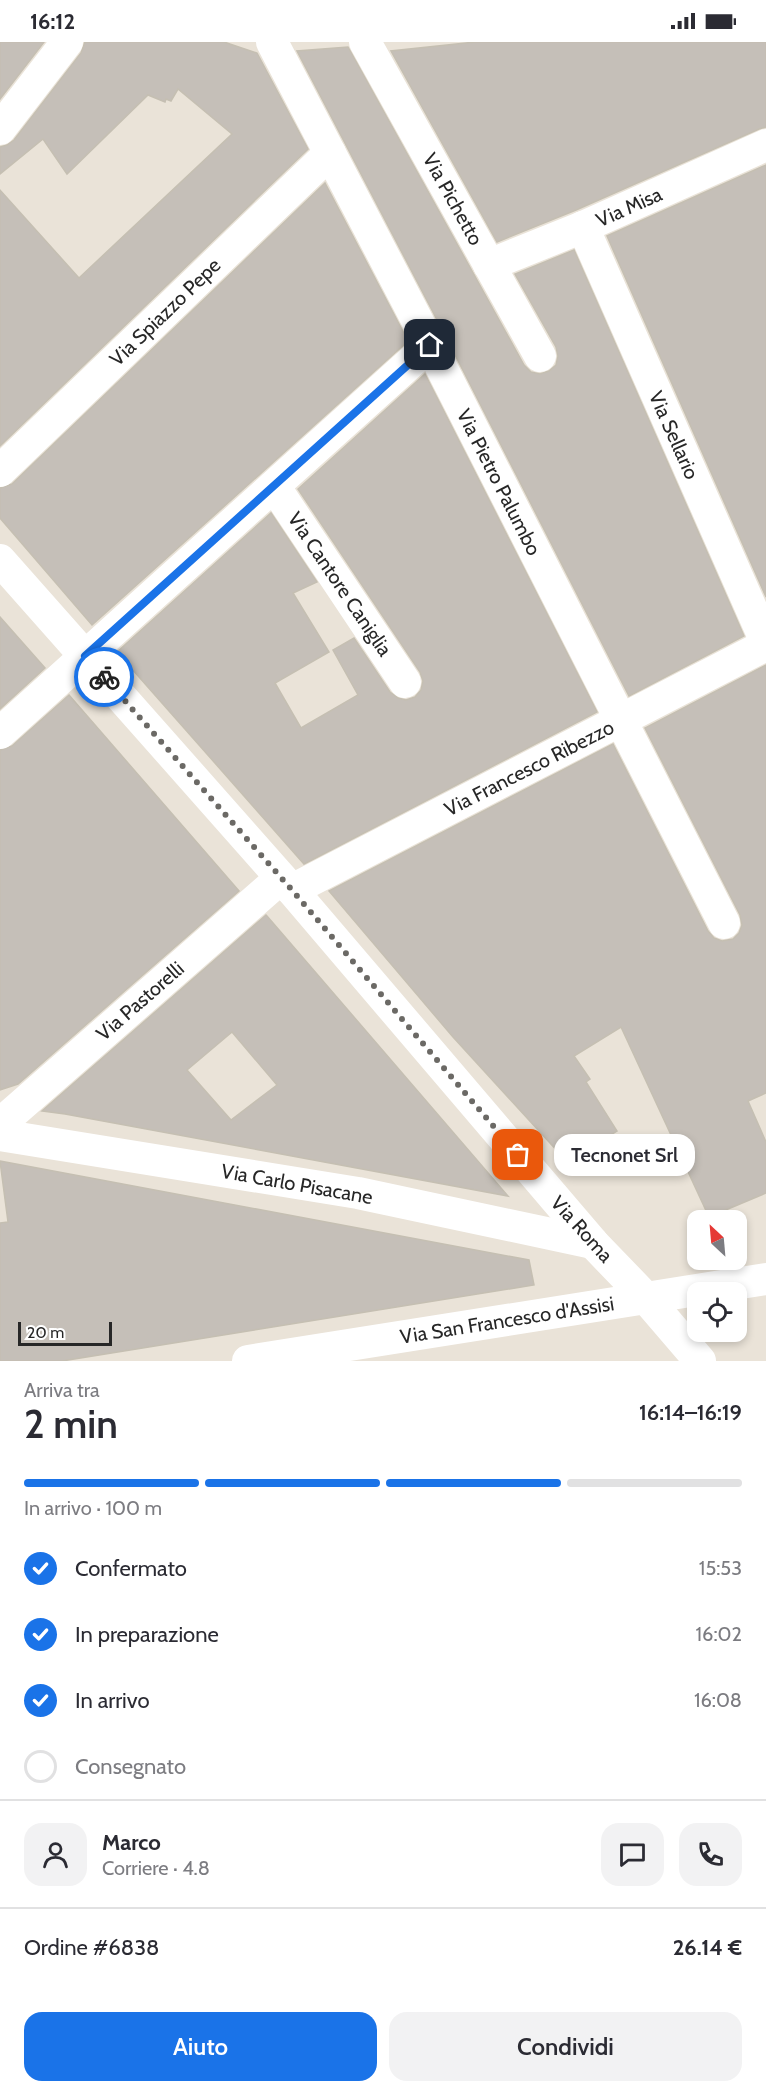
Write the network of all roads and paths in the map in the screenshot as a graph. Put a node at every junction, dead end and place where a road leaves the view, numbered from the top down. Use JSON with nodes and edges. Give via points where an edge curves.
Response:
{"nodes":[{"id":1,"x":67,"y":42,"type":"edge"},
{"id":2,"x":272,"y":42,"type":"edge"},
{"id":3,"x":365,"y":42,"type":"edge"},
{"id":4,"x":0,"y":129,"type":"edge"},
{"id":5,"x":766,"y":144,"type":"edge"},
{"id":6,"x":330,"y":153,"type":"junction"},
{"id":7,"x":583,"y":227,"type":"junction"},
{"id":8,"x":489,"y":265,"type":"junction"},
{"id":9,"x":430,"y":345,"type":"junction"},
{"id":10,"x":540,"y":356,"type":"dead end"},
{"id":11,"x":0,"y":471,"type":"edge"},
{"id":12,"x":274,"y":486,"type":"junction"},
{"id":13,"x":0,"y":560,"type":"edge"},
{"id":14,"x":766,"y":644,"type":"edge"},
{"id":15,"x":85,"y":656,"type":"junction"},
{"id":16,"x":405,"y":681,"type":"dead end"},
{"id":17,"x":621,"y":721,"type":"junction"},
{"id":18,"x":0,"y":733,"type":"edge"},
{"id":19,"x":286,"y":884,"type":"junction"},
{"id":20,"x":723,"y":922,"type":"dead end"},
{"id":21,"x":0,"y":1124,"type":"edge"},
{"id":22,"x":0,"y":1135,"type":"edge"},
{"id":23,"x":593,"y":1243,"type":"junction"},
{"id":24,"x":766,"y":1279,"type":"edge"},
{"id":25,"x":646,"y":1298,"type":"junction"},
{"id":26,"x":248,"y":1361,"type":"edge"},
{"id":27,"x":700,"y":1361,"type":"edge"}],
"edges":[{"from":1,"to":4,"type":"street"},
{"from":2,"to":6,"type":"street","name":"Via Pietro Palumbo"},
{"from":3,"to":8,"type":"street","name":"Via Pichetto"},
{"from":5,"to":7,"type":"street","name":"Via Misa"},
{"from":6,"to":9,"type":"street","name":"Via Pietro Palumbo"},
{"from":6,"to":11,"type":"street","name":"Via Spiazzo Pepe"},
{"from":7,"to":8,"type":"street","name":"Via Misa"},
{"from":7,"to":14,"type":"street","name":"Via Sellario"},
{"from":8,"to":10,"type":"street","name":"Via Pichetto"},
{"from":9,"to":12,"type":"street"},
{"from":9,"to":17,"type":"street","name":"Via Pietro Palumbo"},
{"from":12,"to":15,"type":"street"},
{"from":12,"to":16,"type":"street","name":"Via Cantore Caniglia"},
{"from":13,"to":15,"type":"street","name":"Via Roma"},
{"from":14,"to":17,"type":"street","name":"Via Francesco Ribezzo"},
{"from":15,"to":18,"type":"street"},
{"from":15,"to":19,"type":"street","name":"Via Roma"},
{"from":17,"to":19,"type":"street","name":"Via Francesco Ribezzo"},
{"from":17,"to":20,"type":"street","name":"Via Pietro Palumbo"},
{"from":19,"to":21,"type":"street","name":"Via Pastorelli"},
{"from":19,"to":23,"type":"street","name":"Via Roma"},
{"from":22,"to":23,"type":"street","name":"Via Carlo Pisacane","via":[[358,1193]]},
{"from":23,"to":25,"type":"street","name":"Via Roma"},
{"from":24,"to":25,"type":"street","name":"Via San Francesco d'Assisi"},
{"from":25,"to":26,"type":"street","name":"Via San Francesco d'Assisi"},
{"from":25,"to":27,"type":"street","name":"Via Roma"}]}
